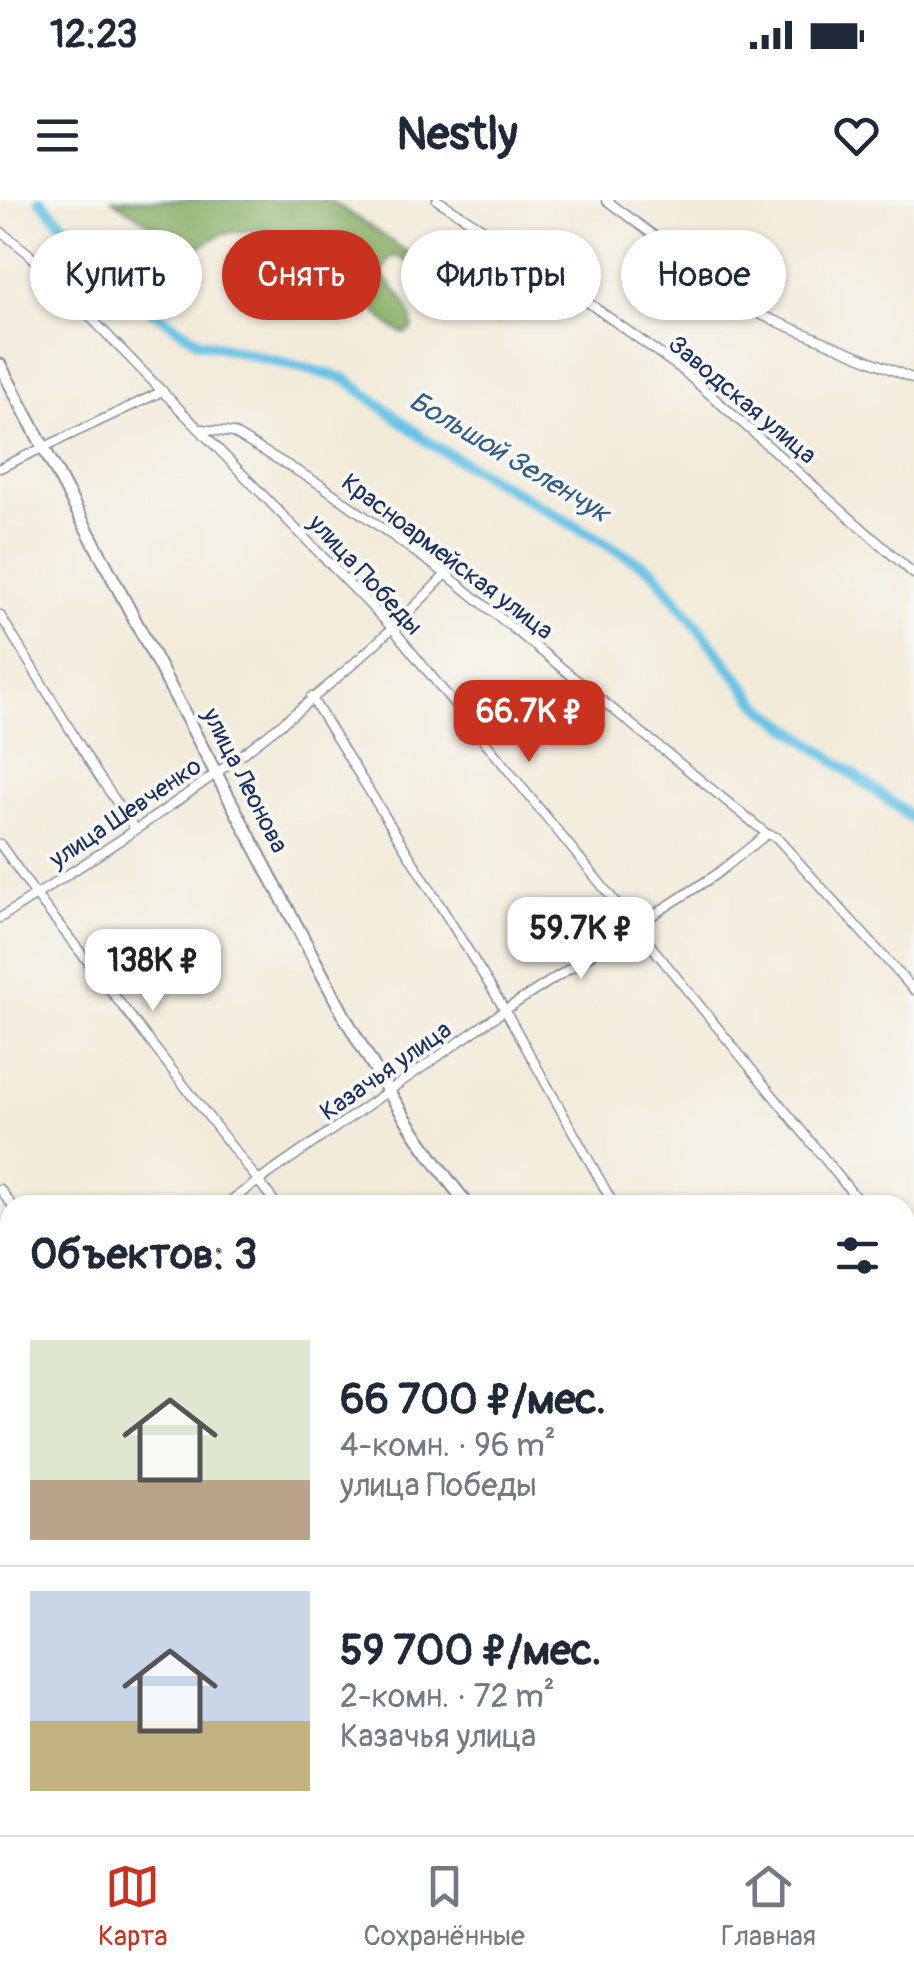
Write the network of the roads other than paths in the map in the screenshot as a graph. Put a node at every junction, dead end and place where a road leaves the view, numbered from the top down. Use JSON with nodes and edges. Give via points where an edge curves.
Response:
{"nodes":[{"id":1,"x":437,"y":200,"type":"edge"},
{"id":2,"x":606,"y":200,"type":"edge"},
{"id":3,"x":0,"y":231,"type":"edge"},
{"id":4,"x":0,"y":365,"type":"edge"},
{"id":5,"x":914,"y":379,"type":"edge"},
{"id":6,"x":164,"y":391,"type":"junction"},
{"id":7,"x":202,"y":430,"type":"junction"},
{"id":8,"x":46,"y":447,"type":"junction"},
{"id":9,"x":0,"y":468,"type":"edge"},
{"id":10,"x":446,"y":574,"type":"junction"},
{"id":11,"x":914,"y":574,"type":"edge"},
{"id":12,"x":0,"y":615,"type":"edge"},
{"id":13,"x":394,"y":630,"type":"junction"},
{"id":14,"x":311,"y":697,"type":"junction"},
{"id":15,"x":218,"y":774,"type":"junction"},
{"id":16,"x":135,"y":828,"type":"junction"},
{"id":17,"x":767,"y":834,"type":"junction"},
{"id":18,"x":0,"y":844,"type":"edge"},
{"id":19,"x":36,"y":896,"type":"junction"},
{"id":20,"x":0,"y":918,"type":"edge"},
{"id":21,"x":636,"y":924,"type":"junction"},
{"id":22,"x":914,"y":990,"type":"edge"},
{"id":23,"x":506,"y":1010,"type":"junction"},
{"id":24,"x":388,"y":1094,"type":"junction"},
{"id":25,"x":260,"y":1182,"type":"junction"},
{"id":26,"x":240,"y":1195,"type":"edge"},
{"id":27,"x":270,"y":1195,"type":"edge"},
{"id":28,"x":460,"y":1195,"type":"edge"},
{"id":29,"x":608,"y":1195,"type":"edge"},
{"id":30,"x":854,"y":1195,"type":"edge"}],
"edges":[{"from":1,"to":11,"type":"street","name":"Заводская улица","via":[[681,369]]},
{"from":2,"to":5,"type":"street","via":[[761,315]]},
{"from":3,"to":6,"type":"street","name":"улица Победы"},
{"from":4,"to":8,"type":"main road","name":"улица Леонова"},
{"from":6,"to":7,"type":"street","name":"улица Победы"},
{"from":6,"to":8,"type":"street"},
{"from":7,"to":10,"type":"street","name":"Красноармейская улица","via":[[233,433],[321,485]]},
{"from":7,"to":13,"type":"street","name":"улица Победы"},
{"from":8,"to":9,"type":"street"},
{"from":8,"to":15,"type":"main road","name":"улица Леонова"},
{"from":10,"to":13,"type":"street","name":"улица Шевченко"},
{"from":10,"to":17,"type":"street","name":"Красноармейская улица"},
{"from":12,"to":16,"type":"street"},
{"from":13,"to":14,"type":"street","name":"улица Шевченко"},
{"from":13,"to":21,"type":"street","name":"улица Победы"},
{"from":14,"to":15,"type":"street","name":"улица Шевченко"},
{"from":14,"to":23,"type":"street"},
{"from":15,"to":16,"type":"street","name":"улица Шевченко"},
{"from":15,"to":24,"type":"main road","name":"улица Леонова"},
{"from":16,"to":19,"type":"street","name":"улица Шевченко"},
{"from":17,"to":21,"type":"street","name":"Казачья улица"},
{"from":17,"to":22,"type":"street","name":"Красноармейская улица"},
{"from":18,"to":19,"type":"street"},
{"from":19,"to":20,"type":"street","name":"улица Шевченко"},
{"from":19,"to":25,"type":"street"},
{"from":21,"to":23,"type":"street","name":"Казачья улица"},
{"from":21,"to":30,"type":"street","name":"улица Победы"},
{"from":23,"to":24,"type":"street","name":"Казачья улица"},
{"from":23,"to":29,"type":"street"},
{"from":24,"to":25,"type":"street","name":"Казачья улица"},
{"from":24,"to":28,"type":"main road","name":"улица Леонова"},
{"from":25,"to":26,"type":"street","name":"Казачья улица"},
{"from":25,"to":27,"type":"street"}]}
